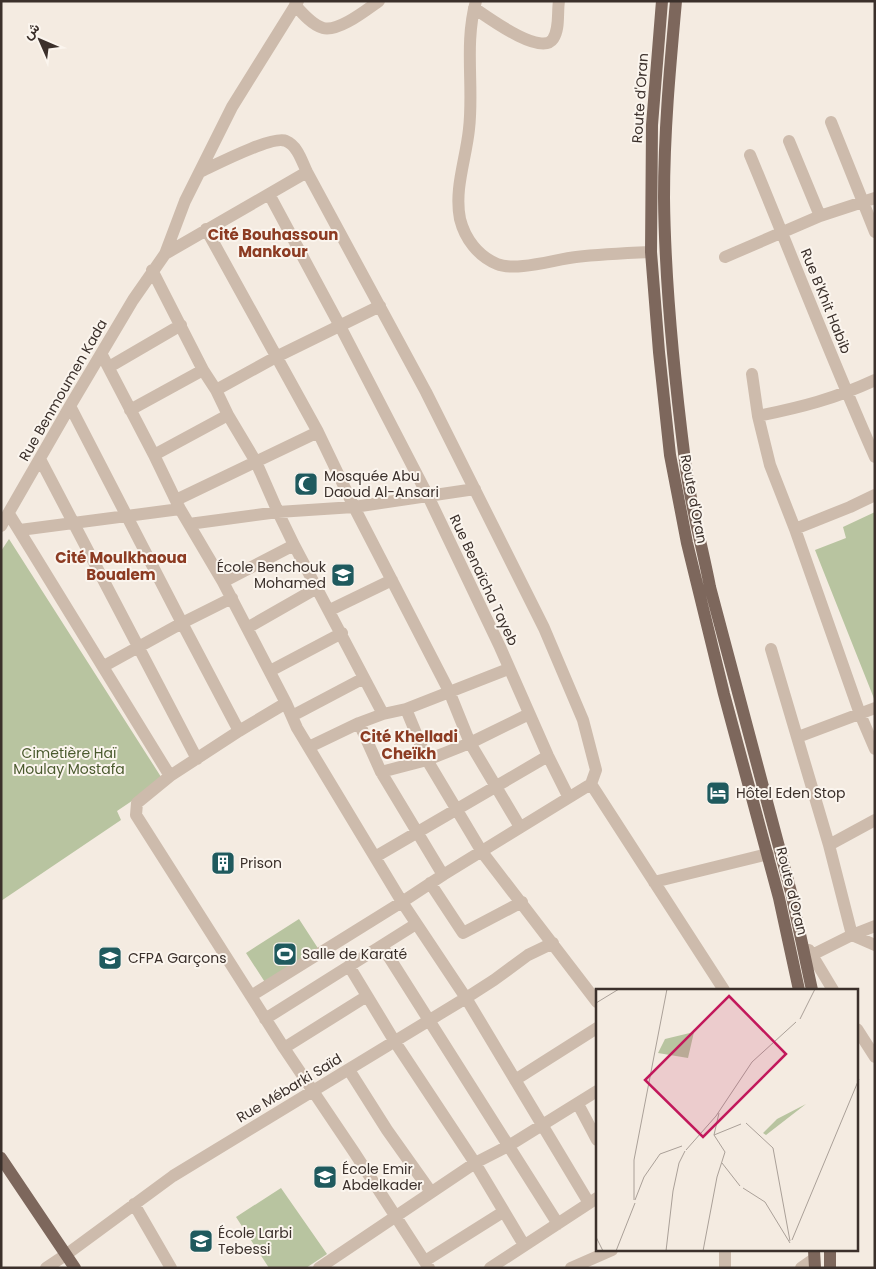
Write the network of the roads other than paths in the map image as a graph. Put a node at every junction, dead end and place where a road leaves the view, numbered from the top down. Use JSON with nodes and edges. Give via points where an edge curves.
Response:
{"nodes":[{"id":1,"x":379,"y":1,"type":"edge"},
{"id":2,"x":559,"y":1,"type":"edge"},
{"id":3,"x":662,"y":1,"type":"edge"},
{"id":4,"x":676,"y":1,"type":"edge"},
{"id":5,"x":297,"y":3,"type":"edge"},
{"id":6,"x":475,"y":5,"type":"edge"},
{"id":7,"x":830,"y":122,"type":"dead end"},
{"id":8,"x":789,"y":141,"type":"dead end"},
{"id":9,"x":750,"y":156,"type":"dead end"},
{"id":10,"x":200,"y":172,"type":"junction"},
{"id":11,"x":307,"y":172,"type":"junction"},
{"id":12,"x":270,"y":194,"type":"junction"},
{"id":13,"x":869,"y":200,"type":"edge"},
{"id":14,"x":820,"y":216,"type":"junction"},
{"id":15,"x":206,"y":229,"type":"junction"},
{"id":16,"x":875,"y":232,"type":"edge"},
{"id":17,"x":783,"y":233,"type":"junction"},
{"id":18,"x":651,"y":252,"type":"junction"},
{"id":19,"x":165,"y":254,"type":"junction"},
{"id":20,"x":725,"y":257,"type":"dead end"},
{"id":21,"x":152,"y":270,"type":"junction"},
{"id":22,"x":380,"y":306,"type":"junction"},
{"id":23,"x":181,"y":325,"type":"junction"},
{"id":24,"x":340,"y":326,"type":"junction"},
{"id":25,"x":102,"y":355,"type":"junction"},
{"id":26,"x":276,"y":357,"type":"junction"},
{"id":27,"x":109,"y":367,"type":"junction"},
{"id":28,"x":203,"y":370,"type":"junction"},
{"id":29,"x":752,"y":374,"type":"dead end"},
{"id":30,"x":875,"y":380,"type":"edge"},
{"id":31,"x":216,"y":390,"type":"junction"},
{"id":32,"x":846,"y":393,"type":"junction"},
{"id":33,"x":70,"y":406,"type":"junction"},
{"id":34,"x":130,"y":410,"type":"junction"},
{"id":35,"x":228,"y":415,"type":"junction"},
{"id":36,"x":758,"y":416,"type":"junction"},
{"id":37,"x":318,"y":432,"type":"junction"},
{"id":38,"x":154,"y":454,"type":"junction"},
{"id":39,"x":875,"y":457,"type":"edge"},
{"id":40,"x":40,"y":459,"type":"junction"},
{"id":41,"x":256,"y":462,"type":"junction"},
{"id":42,"x":475,"y":489,"type":"junction"},
{"id":43,"x":875,"y":495,"type":"edge"},
{"id":44,"x":428,"y":496,"type":"junction"},
{"id":45,"x":178,"y":504,"type":"junction"},
{"id":46,"x":354,"y":507,"type":"junction"},
{"id":47,"x":278,"y":512,"type":"junction"},
{"id":48,"x":9,"y":514,"type":"junction"},
{"id":49,"x":127,"y":517,"type":"junction"},
{"id":50,"x":72,"y":523,"type":"junction"},
{"id":51,"x":189,"y":524,"type":"junction"},
{"id":52,"x":1,"y":526,"type":"edge"},
{"id":53,"x":795,"y":529,"type":"junction"},
{"id":54,"x":20,"y":530,"type":"junction"},
{"id":55,"x":294,"y":545,"type":"junction"},
{"id":56,"x":392,"y":580,"type":"junction"},
{"id":57,"x":223,"y":582,"type":"junction"},
{"id":58,"x":317,"y":588,"type":"junction"},
{"id":59,"x":232,"y":598,"type":"junction"},
{"id":60,"x":330,"y":610,"type":"junction"},
{"id":61,"x":182,"y":623,"type":"junction"},
{"id":62,"x":247,"y":628,"type":"junction"},
{"id":63,"x":342,"y":633,"type":"junction"},
{"id":64,"x":137,"y":647,"type":"junction"},
{"id":65,"x":771,"y":649,"type":"dead end"},
{"id":66,"x":104,"y":666,"type":"junction"},
{"id":67,"x":508,"y":669,"type":"junction"},
{"id":68,"x":270,"y":671,"type":"junction"},
{"id":69,"x":364,"y":678,"type":"junction"},
{"id":70,"x":449,"y":692,"type":"junction"},
{"id":71,"x":286,"y":703,"type":"junction"},
{"id":72,"x":875,"y":708,"type":"edge"},
{"id":73,"x":406,"y":709,"type":"junction"},
{"id":74,"x":383,"y":714,"type":"junction"},
{"id":75,"x":528,"y":714,"type":"junction"},
{"id":76,"x":860,"y":714,"type":"junction"},
{"id":77,"x":292,"y":716,"type":"junction"},
{"id":78,"x":359,"y":723,"type":"junction"},
{"id":79,"x":239,"y":731,"type":"junction"},
{"id":80,"x":798,"y":737,"type":"junction"},
{"id":81,"x":470,"y":743,"type":"junction"},
{"id":82,"x":309,"y":748,"type":"junction"},
{"id":83,"x":875,"y":749,"type":"edge"},
{"id":84,"x":548,"y":756,"type":"junction"},
{"id":85,"x":197,"y":759,"type":"junction"},
{"id":86,"x":427,"y":760,"type":"junction"},
{"id":87,"x":381,"y":772,"type":"junction"},
{"id":88,"x":170,"y":776,"type":"junction"},
{"id":89,"x":591,"y":784,"type":"junction"},
{"id":90,"x":495,"y":787,"type":"junction"},
{"id":91,"x":568,"y":796,"type":"junction"},
{"id":92,"x":457,"y":809,"type":"junction"},
{"id":93,"x":875,"y":820,"type":"edge"},
{"id":94,"x":520,"y":827,"type":"junction"},
{"id":95,"x":417,"y":833,"type":"junction"},
{"id":96,"x":829,"y":845,"type":"junction"},
{"id":97,"x":482,"y":852,"type":"junction"},
{"id":98,"x":768,"y":854,"type":"junction"},
{"id":99,"x":376,"y":858,"type":"junction"},
{"id":100,"x":443,"y":875,"type":"junction"},
{"id":101,"x":654,"y":882,"type":"junction"},
{"id":102,"x":430,"y":883,"type":"junction"},
{"id":103,"x":402,"y":902,"type":"junction"},
{"id":104,"x":522,"y":902,"type":"junction"},
{"id":105,"x":416,"y":924,"type":"junction"},
{"id":106,"x":875,"y":926,"type":"edge"},
{"id":107,"x":852,"y":934,"type":"junction"},
{"id":108,"x":800,"y":935,"type":"junction"},
{"id":109,"x":553,"y":942,"type":"junction"},
{"id":110,"x":875,"y":945,"type":"edge"},
{"id":111,"x":382,"y":946,"type":"junction"},
{"id":112,"x":812,"y":955,"type":"junction"},
{"id":113,"x":349,"y":966,"type":"junction"},
{"id":114,"x":723,"y":989,"type":"edge"},
{"id":115,"x":799,"y":989,"type":"edge"},
{"id":116,"x":812,"y":989,"type":"edge"},
{"id":117,"x":832,"y":989,"type":"edge"},
{"id":118,"x":251,"y":996,"type":"junction"},
{"id":119,"x":367,"y":996,"type":"junction"},
{"id":120,"x":466,"y":998,"type":"junction"},
{"id":121,"x":596,"y":1001,"type":"edge"},
{"id":122,"x":266,"y":1020,"type":"junction"},
{"id":123,"x":430,"y":1020,"type":"junction"},
{"id":124,"x":596,"y":1029,"type":"edge"},
{"id":125,"x":858,"y":1031,"type":"edge"},
{"id":126,"x":395,"y":1042,"type":"junction"},
{"id":127,"x":284,"y":1048,"type":"junction"},
{"id":128,"x":875,"y":1057,"type":"edge"},
{"id":129,"x":349,"y":1070,"type":"junction"},
{"id":130,"x":514,"y":1080,"type":"junction"},
{"id":131,"x":313,"y":1092,"type":"junction"},
{"id":132,"x":596,"y":1092,"type":"edge"},
{"id":133,"x":578,"y":1104,"type":"junction"},
{"id":134,"x":542,"y":1126,"type":"junction"},
{"id":135,"x":596,"y":1138,"type":"edge"},
{"id":136,"x":510,"y":1145,"type":"junction"},
{"id":137,"x":1,"y":1158,"type":"edge"},
{"id":138,"x":475,"y":1163,"type":"junction"},
{"id":139,"x":431,"y":1192,"type":"junction"},
{"id":140,"x":593,"y":1200,"type":"edge"},
{"id":141,"x":134,"y":1204,"type":"junction"},
{"id":142,"x":503,"y":1212,"type":"junction"},
{"id":143,"x":396,"y":1216,"type":"junction"},
{"id":144,"x":558,"y":1224,"type":"junction"},
{"id":145,"x":524,"y":1245,"type":"junction"},
{"id":146,"x":607,"y":1252,"type":"edge"},
{"id":147,"x":725,"y":1252,"type":"edge"},
{"id":148,"x":830,"y":1252,"type":"edge"},
{"id":149,"x":67,"y":1254,"type":"junction"},
{"id":150,"x":814,"y":1259,"type":"edge"},
{"id":151,"x":427,"y":1264,"type":"edge"},
{"id":152,"x":498,"y":1266,"type":"edge"},
{"id":153,"x":46,"y":1268,"type":"edge"},
{"id":154,"x":75,"y":1268,"type":"edge"},
{"id":155,"x":171,"y":1268,"type":"edge"},
{"id":156,"x":319,"y":1268,"type":"edge"},
{"id":157,"x":571,"y":1268,"type":"edge"},
{"id":158,"x":726,"y":1268,"type":"edge"},
{"id":159,"x":801,"y":1268,"type":"edge"},
{"id":160,"x":830,"y":1268,"type":"edge"}],
"edges":[{"from":1,"to":5,"type":"street","via":[[353,19],[331,28],[318,26],[304,15]]},
{"from":2,"to":6,"type":"street","via":[[557,30],[550,43],[543,44],[507,30]]},
{"from":3,"to":18,"type":"main road","name":"Route d'Oran","via":[[652,125]]},
{"from":4,"to":108,"type":"main road","name":"Route d'Oran","via":[[667,104],[664,198],[670,325],[685,462],[710,588]]},
{"from":5,"to":10,"type":"street","via":[[232,107]]},
{"from":6,"to":18,"type":"street","via":[[470,35],[469,130],[459,202],[460,219],[473,247],[499,265],[512,266],[573,257]]},
{"from":7,"to":13,"type":"street"},
{"from":8,"to":14,"type":"street"},
{"from":9,"to":17,"type":"street","name":"Rue B'Khit Habib"},
{"from":10,"to":11,"type":"street","via":[[280,139],[293,145]]},
{"from":10,"to":19,"type":"street"},
{"from":11,"to":12,"type":"street"},
{"from":11,"to":22,"type":"street"},
{"from":12,"to":15,"type":"street"},
{"from":12,"to":24,"type":"street","name":"Rue Benaïcha Tayeb"},
{"from":13,"to":14,"type":"street"},
{"from":13,"to":16,"type":"street"},
{"from":14,"to":17,"type":"street"},
{"from":15,"to":19,"type":"street"},
{"from":15,"to":26,"type":"street"},
{"from":17,"to":20,"type":"street"},
{"from":17,"to":32,"type":"street","name":"Rue B'Khit Habib"},
{"from":18,"to":98,"type":"main road","name":"Route d'Oran","via":[[670,455],[687,543]]},
{"from":19,"to":21,"type":"street","name":"Rue Benmoumen Kada"},
{"from":21,"to":23,"type":"street"},
{"from":21,"to":25,"type":"street","name":"Rue Benmoumen Kada"},
{"from":22,"to":24,"type":"street"},
{"from":22,"to":42,"type":"street"},
{"from":23,"to":27,"type":"street"},
{"from":23,"to":28,"type":"street"},
{"from":24,"to":26,"type":"street"},
{"from":24,"to":44,"type":"street","name":"Rue Benaïcha Tayeb"},
{"from":25,"to":27,"type":"street"},
{"from":25,"to":33,"type":"street","name":"Rue Benmoumen Kada"},
{"from":26,"to":31,"type":"street"},
{"from":26,"to":37,"type":"street"},
{"from":27,"to":34,"type":"street"},
{"from":28,"to":31,"type":"street"},
{"from":28,"to":34,"type":"street"},
{"from":29,"to":36,"type":"street"},
{"from":30,"to":32,"type":"street"},
{"from":31,"to":35,"type":"street"},
{"from":32,"to":36,"type":"street","via":[[810,405]]},
{"from":32,"to":39,"type":"street","name":"Rue B'Khit Habib"},
{"from":33,"to":40,"type":"street","name":"Rue Benmoumen Kada"},
{"from":33,"to":49,"type":"street"},
{"from":34,"to":38,"type":"street"},
{"from":35,"to":38,"type":"street"},
{"from":35,"to":41,"type":"street"},
{"from":36,"to":53,"type":"street","via":[[770,465]]},
{"from":37,"to":41,"type":"street"},
{"from":37,"to":46,"type":"street"},
{"from":38,"to":45,"type":"street"},
{"from":40,"to":48,"type":"street","name":"Rue Benmoumen Kada"},
{"from":40,"to":50,"type":"street"},
{"from":41,"to":45,"type":"street"},
{"from":41,"to":47,"type":"street"},
{"from":42,"to":44,"type":"street"},
{"from":42,"to":89,"type":"street","via":[[544,628],[583,720],[596,770]]},
{"from":43,"to":53,"type":"street"},
{"from":44,"to":46,"type":"street"},
{"from":44,"to":67,"type":"street","name":"Rue Benaïcha Tayeb"},
{"from":45,"to":49,"type":"street"},
{"from":45,"to":51,"type":"street"},
{"from":46,"to":47,"type":"street"},
{"from":46,"to":56,"type":"street"},
{"from":47,"to":51,"type":"street"},
{"from":47,"to":55,"type":"street"},
{"from":48,"to":52,"type":"street","name":"Rue Benmoumen Kada"},
{"from":48,"to":54,"type":"street"},
{"from":49,"to":50,"type":"street"},
{"from":49,"to":61,"type":"street"},
{"from":50,"to":54,"type":"street"},
{"from":50,"to":64,"type":"street"},
{"from":51,"to":57,"type":"street"},
{"from":53,"to":76,"type":"street"},
{"from":54,"to":66,"type":"street"},
{"from":55,"to":57,"type":"street"},
{"from":55,"to":58,"type":"street"},
{"from":56,"to":60,"type":"street"},
{"from":56,"to":70,"type":"street"},
{"from":57,"to":59,"type":"street"},
{"from":58,"to":60,"type":"street"},
{"from":58,"to":62,"type":"street"},
{"from":59,"to":61,"type":"street"},
{"from":59,"to":62,"type":"street"},
{"from":60,"to":63,"type":"street"},
{"from":61,"to":64,"type":"street"},
{"from":61,"to":79,"type":"street"},
{"from":62,"to":68,"type":"street"},
{"from":63,"to":68,"type":"street"},
{"from":63,"to":69,"type":"street"},
{"from":64,"to":66,"type":"street"},
{"from":64,"to":85,"type":"street"},
{"from":65,"to":80,"type":"street"},
{"from":66,"to":88,"type":"street"},
{"from":67,"to":70,"type":"street"},
{"from":67,"to":75,"type":"street","name":"Rue Benaïcha Tayeb"},
{"from":68,"to":71,"type":"street"},
{"from":69,"to":74,"type":"street"},
{"from":69,"to":77,"type":"street"},
{"from":70,"to":73,"type":"street"},
{"from":70,"to":81,"type":"street"},
{"from":71,"to":77,"type":"street"},
{"from":71,"to":79,"type":"street"},
{"from":72,"to":76,"type":"street"},
{"from":73,"to":74,"type":"street"},
{"from":73,"to":86,"type":"street"},
{"from":74,"to":78,"type":"street"},
{"from":75,"to":81,"type":"street"},
{"from":75,"to":84,"type":"street","name":"Rue Benaïcha Tayeb"},
{"from":76,"to":80,"type":"street"},
{"from":76,"to":83,"type":"street"},
{"from":77,"to":82,"type":"street"},
{"from":78,"to":82,"type":"street"},
{"from":78,"to":87,"type":"street"},
{"from":79,"to":85,"type":"street"},
{"from":80,"to":96,"type":"street"},
{"from":81,"to":86,"type":"street"},
{"from":81,"to":90,"type":"street"},
{"from":82,"to":99,"type":"street"},
{"from":84,"to":90,"type":"street"},
{"from":84,"to":91,"type":"street","name":"Rue Benaïcha Tayeb"},
{"from":85,"to":88,"type":"street"},
{"from":86,"to":87,"type":"street"},
{"from":86,"to":92,"type":"street"},
{"from":87,"to":95,"type":"street"},
{"from":88,"to":118,"type":"street","via":[[137,803],[136,815]]},
{"from":89,"to":91,"type":"street"},
{"from":89,"to":101,"type":"street"},
{"from":90,"to":92,"type":"street"},
{"from":90,"to":94,"type":"street"},
{"from":91,"to":94,"type":"street"},
{"from":92,"to":95,"type":"street"},
{"from":92,"to":97,"type":"street"},
{"from":93,"to":96,"type":"street"},
{"from":94,"to":97,"type":"street"},
{"from":95,"to":99,"type":"street"},
{"from":95,"to":100,"type":"street"},
{"from":96,"to":107,"type":"street"},
{"from":97,"to":100,"type":"street"},
{"from":97,"to":104,"type":"street"},
{"from":98,"to":101,"type":"street"},
{"from":98,"to":115,"type":"main road","name":"Route d'Oran"},
{"from":99,"to":103,"type":"street"},
{"from":100,"to":102,"type":"street"},
{"from":101,"to":114,"type":"street"},
{"from":102,"to":103,"type":"street"},
{"from":102,"to":104,"type":"street","via":[[464,933]]},
{"from":103,"to":105,"type":"street"},
{"from":103,"to":118,"type":"street"},
{"from":104,"to":109,"type":"street"},
{"from":105,"to":111,"type":"street"},
{"from":105,"to":120,"type":"street"},
{"from":106,"to":107,"type":"street"},
{"from":107,"to":110,"type":"street"},
{"from":107,"to":112,"type":"street"},
{"from":108,"to":112,"type":"street"},
{"from":108,"to":116,"type":"main road","name":"Route d'Oran"},
{"from":109,"to":120,"type":"street","name":"Rue Mébarki Saïd","via":[[528,955]]},
{"from":109,"to":121,"type":"street"},
{"from":111,"to":113,"type":"street"},
{"from":111,"to":123,"type":"street"},
{"from":112,"to":117,"type":"street"},
{"from":113,"to":119,"type":"street"},
{"from":113,"to":122,"type":"street"},
{"from":118,"to":122,"type":"street"},
{"from":119,"to":126,"type":"street"},
{"from":119,"to":127,"type":"street"},
{"from":120,"to":123,"type":"street","name":"Rue Mébarki Saïd"},
{"from":120,"to":130,"type":"street"},
{"from":122,"to":127,"type":"street"},
{"from":123,"to":126,"type":"street","name":"Rue Mébarki Saïd"},
{"from":123,"to":136,"type":"street"},
{"from":124,"to":130,"type":"street"},
{"from":125,"to":128,"type":"street"},
{"from":126,"to":129,"type":"street","name":"Rue Mébarki Saïd"},
{"from":126,"to":138,"type":"street"},
{"from":127,"to":131,"type":"street"},
{"from":129,"to":131,"type":"street","name":"Rue Mébarki Saïd"},
{"from":129,"to":139,"type":"street"},
{"from":130,"to":134,"type":"street"},
{"from":131,"to":141,"type":"street","name":"Rue Mébarki Saïd","via":[[173,1176]]},
{"from":131,"to":143,"type":"street"},
{"from":132,"to":133,"type":"street"},
{"from":133,"to":134,"type":"street"},
{"from":133,"to":135,"type":"street"},
{"from":134,"to":136,"type":"street"},
{"from":134,"to":140,"type":"street"},
{"from":136,"to":138,"type":"street"},
{"from":136,"to":144,"type":"street"},
{"from":137,"to":149,"type":"main road"},
{"from":138,"to":139,"type":"street"},
{"from":138,"to":142,"type":"street"},
{"from":139,"to":143,"type":"street"},
{"from":140,"to":144,"type":"street"},
{"from":141,"to":149,"type":"street","name":"Rue Mébarki Saïd"},
{"from":141,"to":155,"type":"street"},
{"from":142,"to":145,"type":"street"},
{"from":142,"to":151,"type":"street"},
{"from":143,"to":151,"type":"street"},
{"from":143,"to":156,"type":"street"},
{"from":144,"to":145,"type":"street"},
{"from":145,"to":152,"type":"street"},
{"from":146,"to":157,"type":"street"},
{"from":147,"to":158,"type":"street"},
{"from":148,"to":160,"type":"main road"},
{"from":149,"to":153,"type":"street","name":"Rue Mébarki Saïd"},
{"from":149,"to":154,"type":"main road"},
{"from":150,"to":159,"type":"street"}]}
